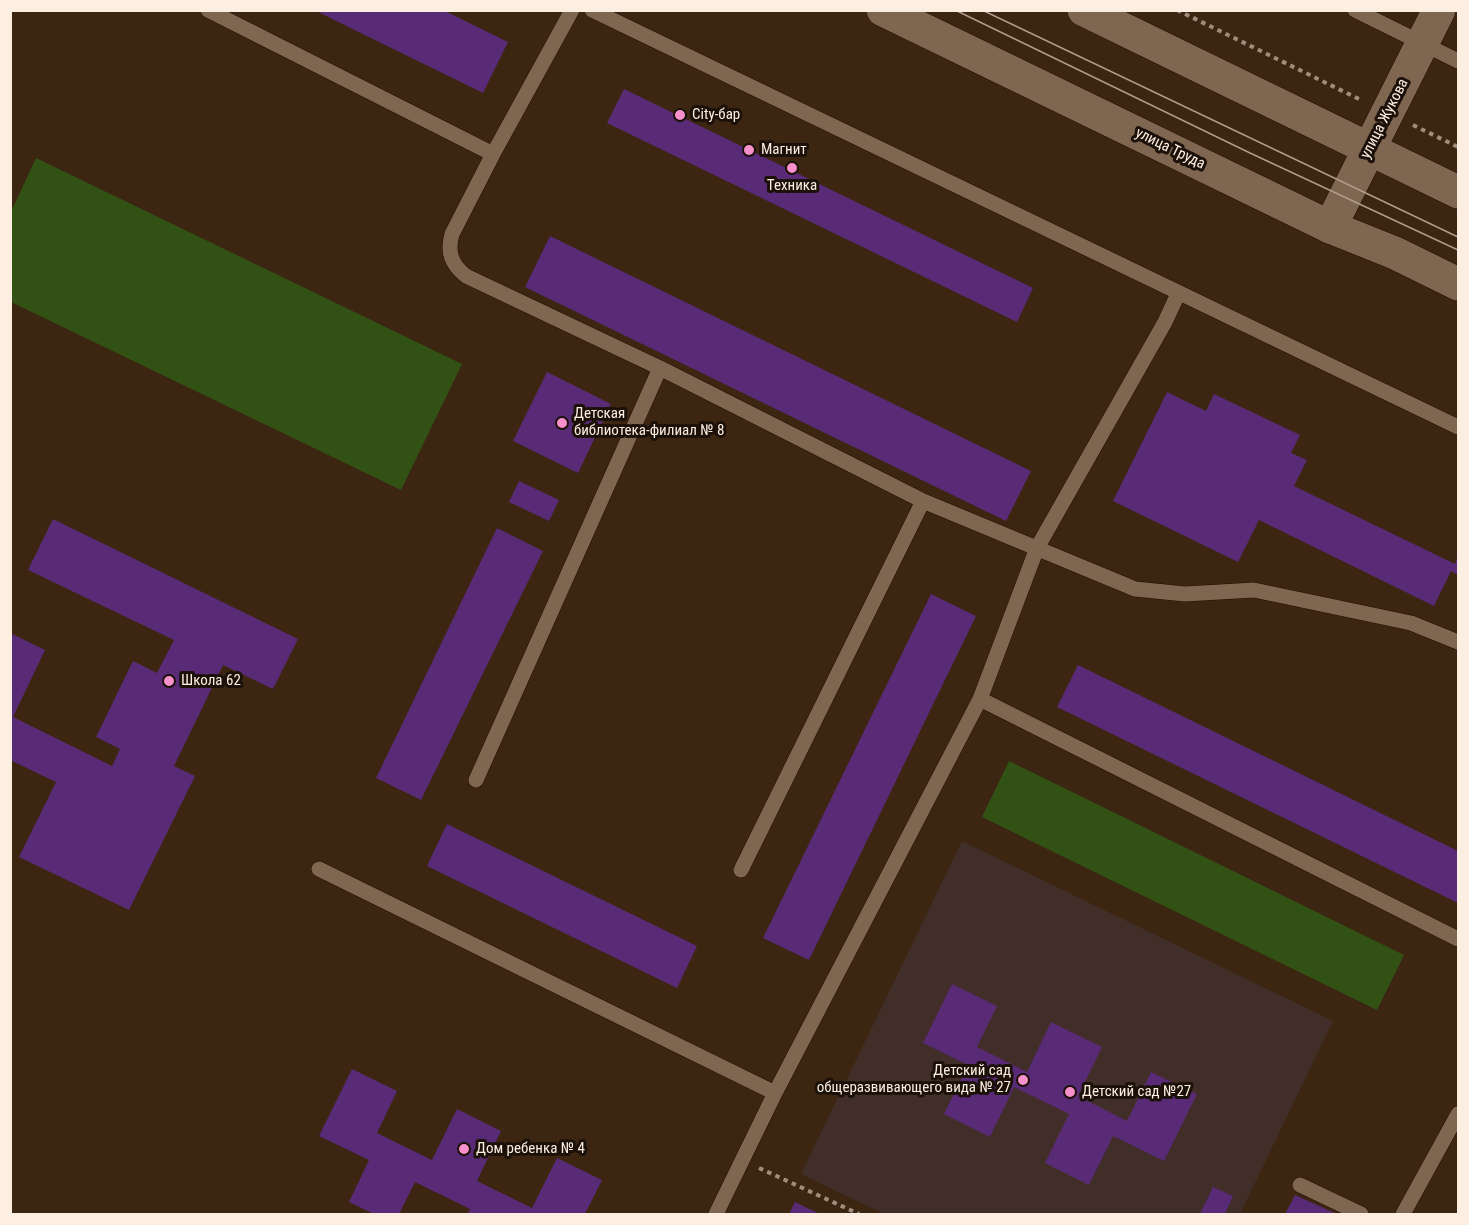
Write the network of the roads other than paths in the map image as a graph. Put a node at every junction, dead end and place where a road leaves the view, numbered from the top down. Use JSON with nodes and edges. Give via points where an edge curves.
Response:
{"nodes":[{"id":1,"x":208,"y":10,"type":"edge"},
{"id":2,"x":572,"y":10,"type":"edge"},
{"id":3,"x":592,"y":10,"type":"edge"},
{"id":4,"x":883,"y":10,"type":"edge"},
{"id":5,"x":1084,"y":10,"type":"edge"},
{"id":6,"x":1354,"y":10,"type":"edge"},
{"id":7,"x":1439,"y":10,"type":"edge"},
{"id":8,"x":1423,"y":43,"type":"junction"},
{"id":9,"x":1458,"y":61,"type":"edge"},
{"id":10,"x":1371,"y":148,"type":"junction"},
{"id":11,"x":493,"y":154,"type":"junction"},
{"id":12,"x":1458,"y":192,"type":"edge"},
{"id":13,"x":1330,"y":227,"type":"junction"},
{"id":14,"x":1458,"y":284,"type":"edge"},
{"id":15,"x":1178,"y":294,"type":"junction"},
{"id":16,"x":660,"y":368,"type":"junction"},
{"id":17,"x":1458,"y":427,"type":"edge"},
{"id":18,"x":923,"y":501,"type":"junction"},
{"id":19,"x":1037,"y":548,"type":"junction"},
{"id":20,"x":1458,"y":642,"type":"edge"},
{"id":21,"x":980,"y":699,"type":"junction"},
{"id":22,"x":476,"y":780,"type":"dead end"},
{"id":23,"x":319,"y":869,"type":"dead end"},
{"id":24,"x":741,"y":870,"type":"dead end"},
{"id":25,"x":1458,"y":939,"type":"edge"},
{"id":26,"x":775,"y":1094,"type":"junction"},
{"id":27,"x":1458,"y":1114,"type":"edge"},
{"id":28,"x":1300,"y":1185,"type":"dead end"},
{"id":29,"x":716,"y":1215,"type":"edge"},
{"id":30,"x":1361,"y":1215,"type":"edge"},
{"id":31,"x":1403,"y":1215,"type":"edge"}],
"edges":[{"from":1,"to":11,"type":"lane"},
{"from":2,"to":11,"type":"lane"},
{"from":3,"to":15,"type":"lane"},
{"from":4,"to":13,"type":"main road","name":"улица Труда"},
{"from":5,"to":10,"type":"main road"},
{"from":6,"to":8,"type":"lane"},
{"from":7,"to":8,"type":"main road","name":"улица Жукова"},
{"from":8,"to":9,"type":"lane"},
{"from":8,"to":10,"type":"main road","name":"улица Жукова"},
{"from":10,"to":12,"type":"main road"},
{"from":10,"to":13,"type":"main road","name":"улица Жукова"},
{"from":11,"to":16,"type":"lane","via":[[452,234],[449,246],[457,269]]},
{"from":13,"to":14,"type":"main road","name":"улица Труда"},
{"from":15,"to":17,"type":"lane"},
{"from":15,"to":19,"type":"lane"},
{"from":16,"to":18,"type":"lane"},
{"from":16,"to":22,"type":"lane"},
{"from":18,"to":19,"type":"lane"},
{"from":18,"to":24,"type":"lane"},
{"from":19,"to":20,"type":"lane","via":[[1135,589],[1185,594],[1254,590],[1411,623]]},
{"from":19,"to":21,"type":"lane"},
{"from":21,"to":25,"type":"lane"},
{"from":21,"to":26,"type":"lane"},
{"from":23,"to":26,"type":"lane"},
{"from":26,"to":29,"type":"lane"},
{"from":27,"to":31,"type":"lane"},
{"from":28,"to":30,"type":"lane"}]}
